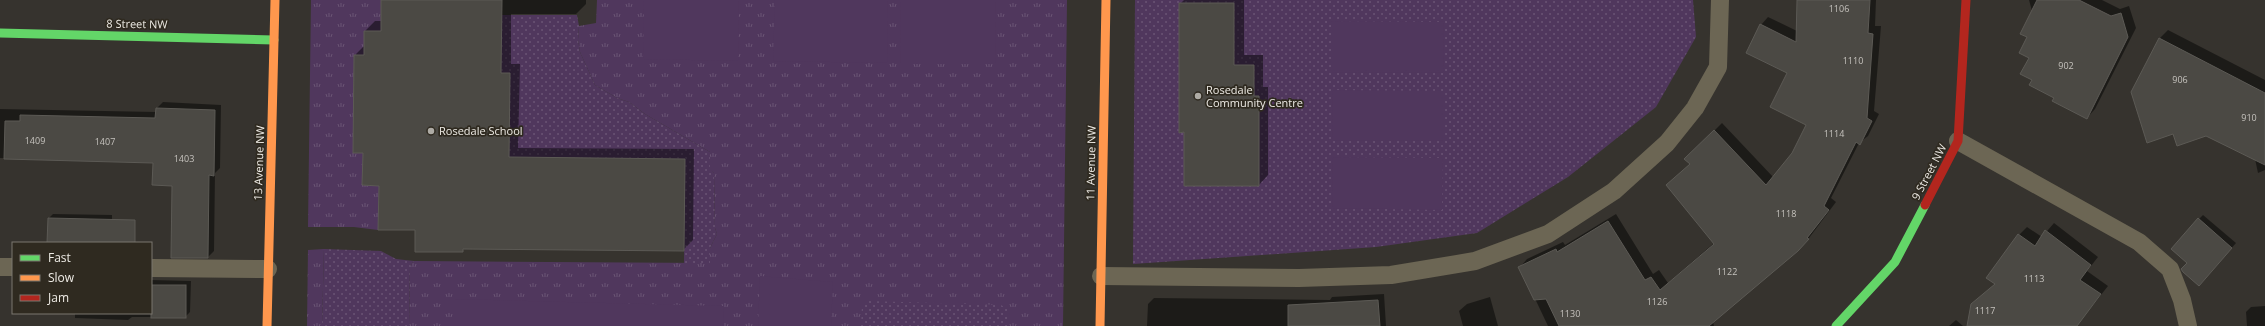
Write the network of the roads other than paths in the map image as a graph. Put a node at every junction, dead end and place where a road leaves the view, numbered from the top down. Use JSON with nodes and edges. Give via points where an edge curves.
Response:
{"nodes":[{"id":1,"x":275,"y":0,"type":"edge"},
{"id":2,"x":1106,"y":0,"type":"edge"},
{"id":3,"x":1720,"y":0,"type":"edge"},
{"id":4,"x":1966,"y":0,"type":"edge"},
{"id":5,"x":0,"y":33,"type":"edge"},
{"id":6,"x":274,"y":40,"type":"junction"},
{"id":7,"x":1958,"y":142,"type":"junction"},
{"id":8,"x":0,"y":267,"type":"edge"},
{"id":9,"x":12,"y":267,"type":"edge"},
{"id":10,"x":152,"y":268,"type":"edge"},
{"id":11,"x":268,"y":269,"type":"junction"},
{"id":12,"x":1101,"y":276,"type":"junction"},
{"id":13,"x":266,"y":326,"type":"edge"},
{"id":14,"x":1100,"y":326,"type":"edge"},
{"id":15,"x":1836,"y":326,"type":"edge"},
{"id":16,"x":2188,"y":326,"type":"edge"}],
"edges":[{"from":1,"to":6,"type":"street","name":"13 Avenue NW"},
{"from":2,"to":12,"type":"street","name":"11 Avenue NW"},
{"from":3,"to":12,"type":"lane","via":[[1718,67],[1695,108],[1667,143],[1614,192],[1548,234],[1475,260],[1391,276]]},
{"from":4,"to":7,"type":"street","name":"9 Street NW"},
{"from":5,"to":6,"type":"street","name":"8 Street NW"},
{"from":6,"to":11,"type":"street","name":"13 Avenue NW"},
{"from":7,"to":15,"type":"street","name":"9 Street NW","via":[[1895,262]]},
{"from":7,"to":16,"type":"lane","via":[[2139,242],[2170,269],[2182,300]]},
{"from":8,"to":9,"type":"lane"},
{"from":10,"to":11,"type":"lane"},
{"from":11,"to":13,"type":"street","name":"13 Avenue NW"},
{"from":12,"to":14,"type":"street","name":"11 Avenue NW"}]}
